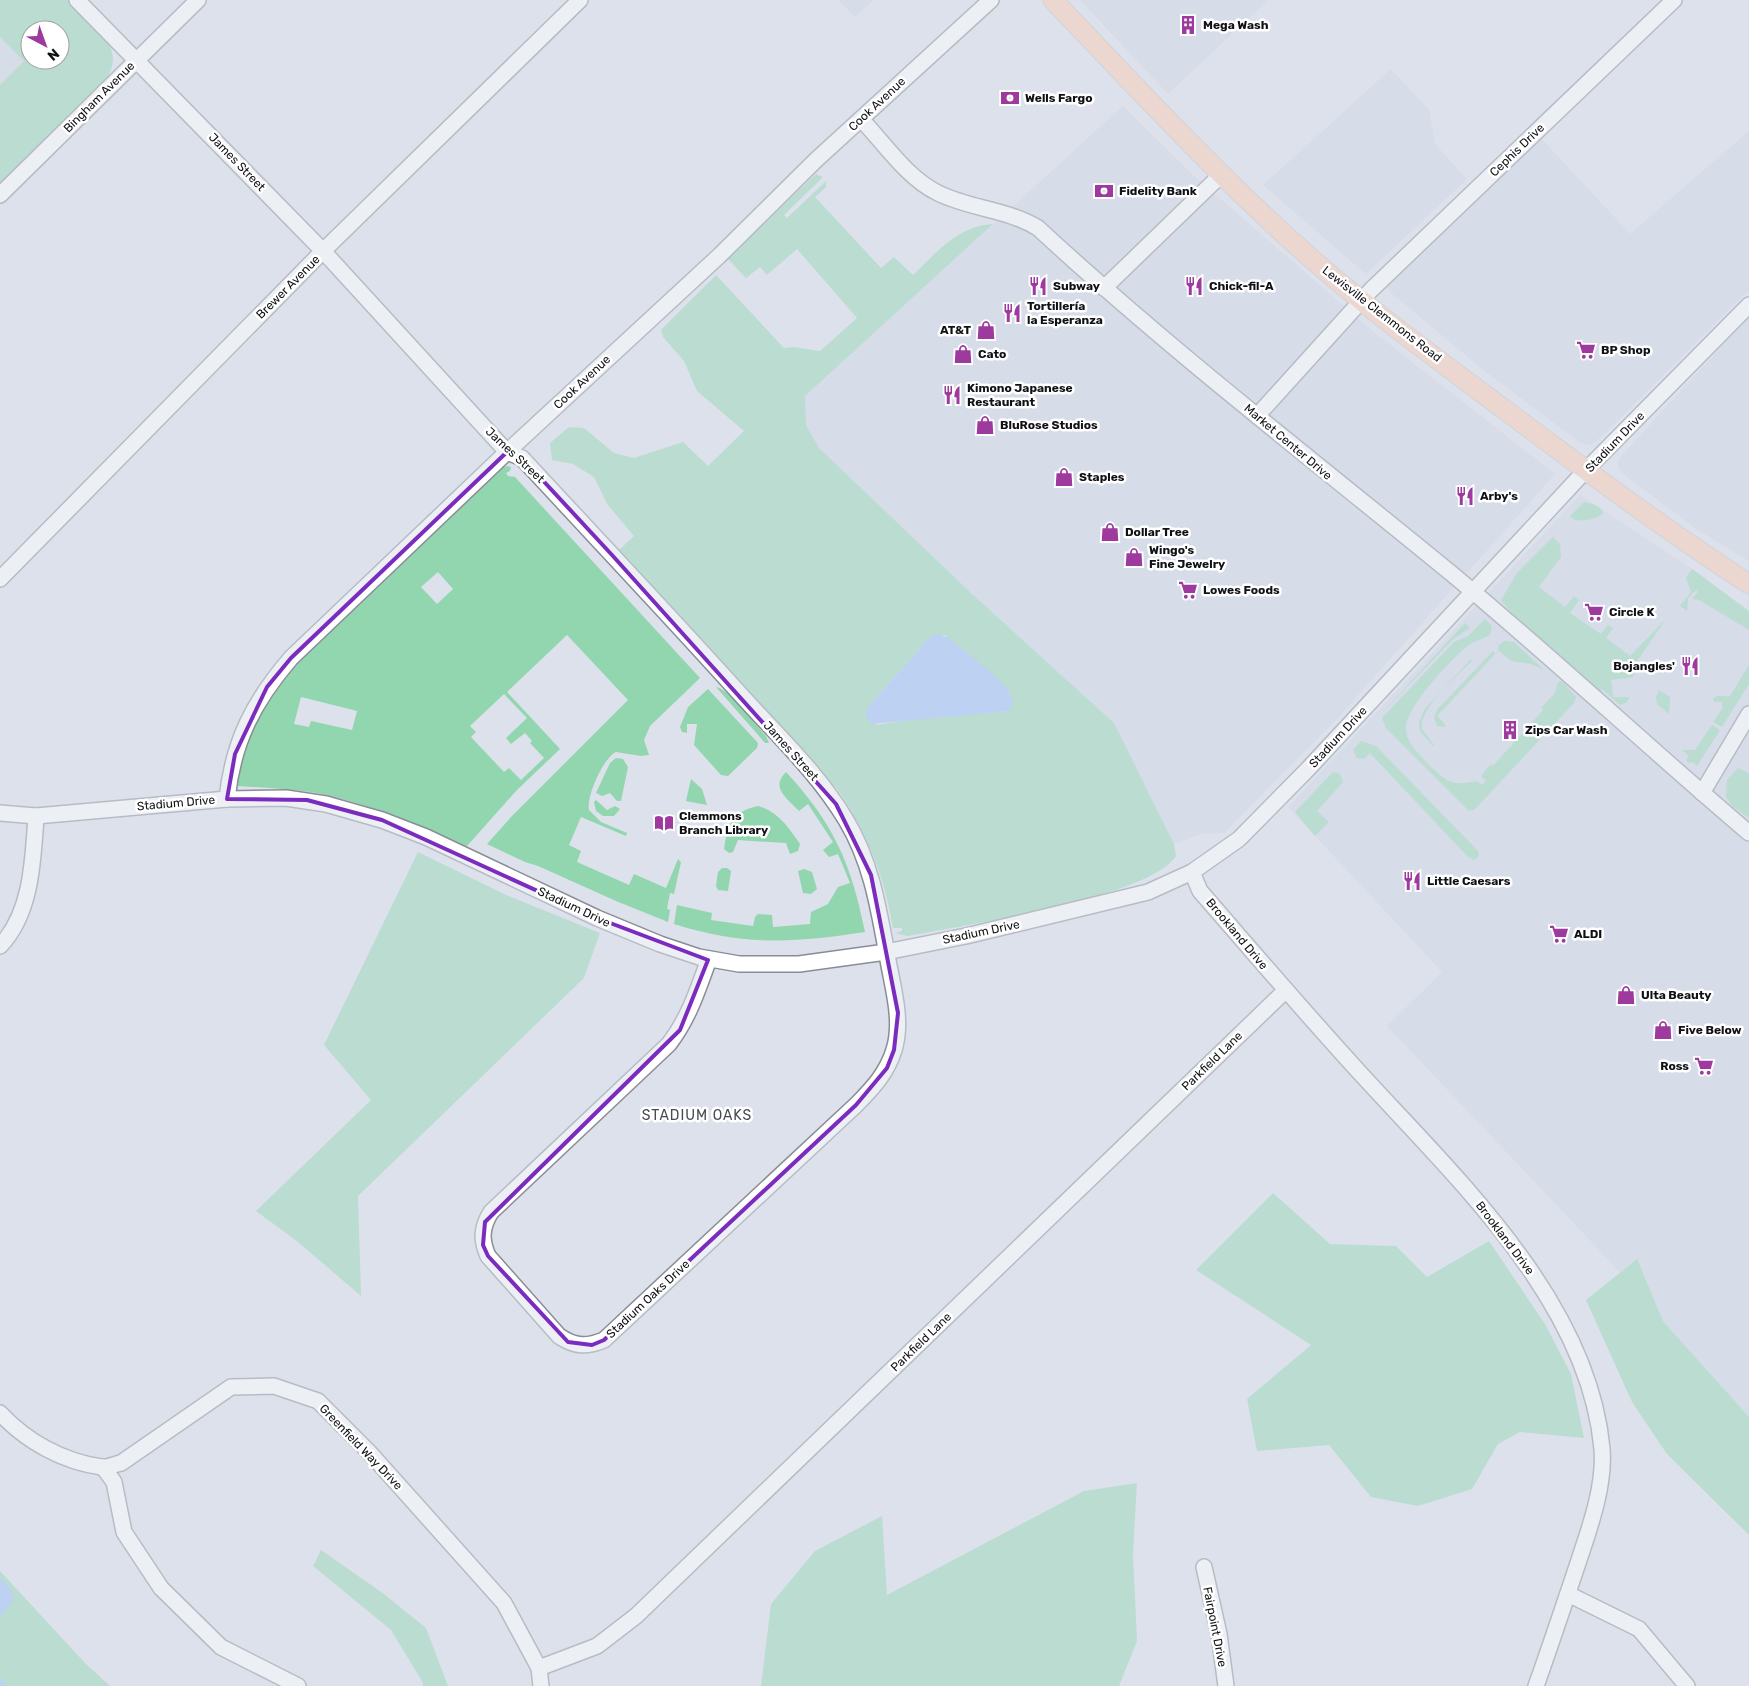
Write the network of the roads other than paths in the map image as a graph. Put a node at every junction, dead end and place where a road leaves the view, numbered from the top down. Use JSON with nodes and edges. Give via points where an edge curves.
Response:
{"nodes":[{"id":1,"x":77,"y":0,"type":"edge"},
{"id":2,"x":198,"y":0,"type":"edge"},
{"id":3,"x":580,"y":0,"type":"edge"},
{"id":4,"x":991,"y":0,"type":"edge"},
{"id":5,"x":1053,"y":0,"type":"edge"},
{"id":6,"x":1674,"y":0,"type":"edge"},
{"id":7,"x":137,"y":59,"type":"junction"},
{"id":8,"x":861,"y":119,"type":"junction"},
{"id":9,"x":1222,"y":174,"type":"junction"},
{"id":10,"x":0,"y":195,"type":"edge"},
{"id":11,"x":323,"y":251,"type":"junction"},
{"id":12,"x":1104,"y":288,"type":"junction"},
{"id":13,"x":1362,"y":300,"type":"junction"},
{"id":14,"x":1749,"y":305,"type":"edge"},
{"id":15,"x":1257,"y":416,"type":"junction"},
{"id":16,"x":508,"y":452,"type":"junction"},
{"id":17,"x":1586,"y":472,"type":"junction"},
{"id":18,"x":0,"y":579,"type":"edge"},
{"id":19,"x":1749,"y":584,"type":"edge"},
{"id":20,"x":1473,"y":593,"type":"junction"},
{"id":21,"x":1749,"y":714,"type":"edge"},
{"id":22,"x":1702,"y":793,"type":"junction"},
{"id":23,"x":227,"y":799,"type":"junction"},
{"id":24,"x":0,"y":813,"type":"edge"},
{"id":25,"x":36,"y":816,"type":"junction"},
{"id":26,"x":1749,"y":833,"type":"edge"},
{"id":27,"x":1192,"y":872,"type":"junction"},
{"id":28,"x":0,"y":946,"type":"edge"},
{"id":29,"x":886,"y":952,"type":"junction"},
{"id":30,"x":709,"y":959,"type":"junction"},
{"id":31,"x":1285,"y":991,"type":"junction"},
{"id":32,"x":0,"y":1412,"type":"edge"},
{"id":33,"x":104,"y":1468,"type":"junction"},
{"id":34,"x":1204,"y":1567,"type":"dead end"},
{"id":35,"x":1568,"y":1594,"type":"junction"},
{"id":36,"x":539,"y":1668,"type":"junction"},
{"id":37,"x":298,"y":1686,"type":"edge"},
{"id":38,"x":541,"y":1686,"type":"edge"},
{"id":39,"x":1226,"y":1686,"type":"edge"},
{"id":40,"x":1536,"y":1686,"type":"edge"},
{"id":41,"x":1687,"y":1686,"type":"edge"}],
"edges":[{"from":1,"to":7,"type":"street","name":"James Street"},
{"from":2,"to":7,"type":"street","name":"Bingham Avenue"},
{"from":3,"to":11,"type":"street","name":"Brewer Avenue"},
{"from":4,"to":8,"type":"street","name":"Cook Avenue"},
{"from":5,"to":9,"type":"main road","name":"Lewisville Clemmons Road"},
{"from":6,"to":13,"type":"street","name":"Cephis Drive"},
{"from":7,"to":10,"type":"street","name":"Bingham Avenue"},
{"from":7,"to":11,"type":"street","name":"James Street"},
{"from":8,"to":12,"type":"street","name":"Market Center Drive","via":[[929,188],[950,198],[1026,220]]},
{"from":8,"to":16,"type":"street","name":"Cook Avenue"},
{"from":9,"to":12,"type":"street"},
{"from":9,"to":13,"type":"main road","name":"Lewisville Clemmons Road","via":[[1307,254]]},
{"from":11,"to":16,"type":"street","name":"James Street"},
{"from":11,"to":18,"type":"street","name":"Brewer Avenue"},
{"from":12,"to":15,"type":"street","name":"Market Center Drive"},
{"from":13,"to":15,"type":"street","name":"Cephis Drive"},
{"from":13,"to":17,"type":"main road","name":"Lewisville Clemmons Road"},
{"from":14,"to":17,"type":"street","name":"Stadium Drive"},
{"from":15,"to":20,"type":"street","name":"Market Center Drive"},
{"from":16,"to":23,"type":"street","name":"Cook Avenue","via":[[291,658],[267,687],[249,716],[235,754]]},
{"from":16,"to":29,"type":"street","name":"James Street","via":[[522,458],[830,796],[851,829],[869,870]]},
{"from":17,"to":19,"type":"main road","name":"Lewisville Clemmons Road"},
{"from":17,"to":20,"type":"street","name":"Stadium Drive"},
{"from":20,"to":22,"type":"street","name":"Market Center Drive"},
{"from":20,"to":27,"type":"street","name":"Stadium Drive","via":[[1239,840]]},
{"from":21,"to":22,"type":"street"},
{"from":22,"to":26,"type":"street","name":"Market Center Drive"},
{"from":23,"to":25,"type":"street","name":"Stadium Drive"},
{"from":23,"to":30,"type":"street","name":"Stadium Drive","via":[[307,800],[382,820],[435,841],[597,918],[660,944]]},
{"from":24,"to":25,"type":"street","name":"Stadium Drive"},
{"from":25,"to":28,"type":"street","via":[[33,860],[22,908],[16,925]]},
{"from":27,"to":29,"type":"street","name":"Stadium Drive","via":[[1148,892],[1116,901]]},
{"from":27,"to":31,"type":"street","name":"Brookland Drive","via":[[1200,891]]},
{"from":29,"to":30,"type":"street","name":"Stadium Drive","via":[[765,966]]},
{"from":29,"to":30,"type":"street","name":"Stadium Oaks Drive","via":[[898,1013],[898,1032],[887,1068],[875,1085],[604,1340],[586,1346],[568,1342],[559,1336],[488,1256],[483,1245],[485,1222],[491,1212],[670,1044],[690,1010]]},
{"from":31,"to":35,"type":"street","name":"Brookland Drive","via":[[1484,1209],[1546,1293],[1574,1346],[1592,1396],[1602,1450],[1597,1505]]},
{"from":31,"to":36,"type":"street","name":"Parkfield Lane","via":[[636,1616],[597,1646]]},
{"from":32,"to":33,"type":"street","via":[[10,1424],[51,1453]]},
{"from":33,"to":36,"type":"street","name":"Greenfield Way Drive","via":[[121,1463],[231,1387],[274,1386],[318,1401],[370,1452],[504,1603]]},
{"from":33,"to":37,"type":"street","via":[[114,1482],[124,1532],[161,1588],[221,1646]]},
{"from":34,"to":39,"type":"street","name":"Fairpoint Drive","via":[[1219,1634]]},
{"from":35,"to":40,"type":"street","name":"Brookland Drive"},
{"from":35,"to":41,"type":"street","via":[[1639,1629]]},
{"from":36,"to":38,"type":"street","name":"Greenfield Way Drive"}]}
